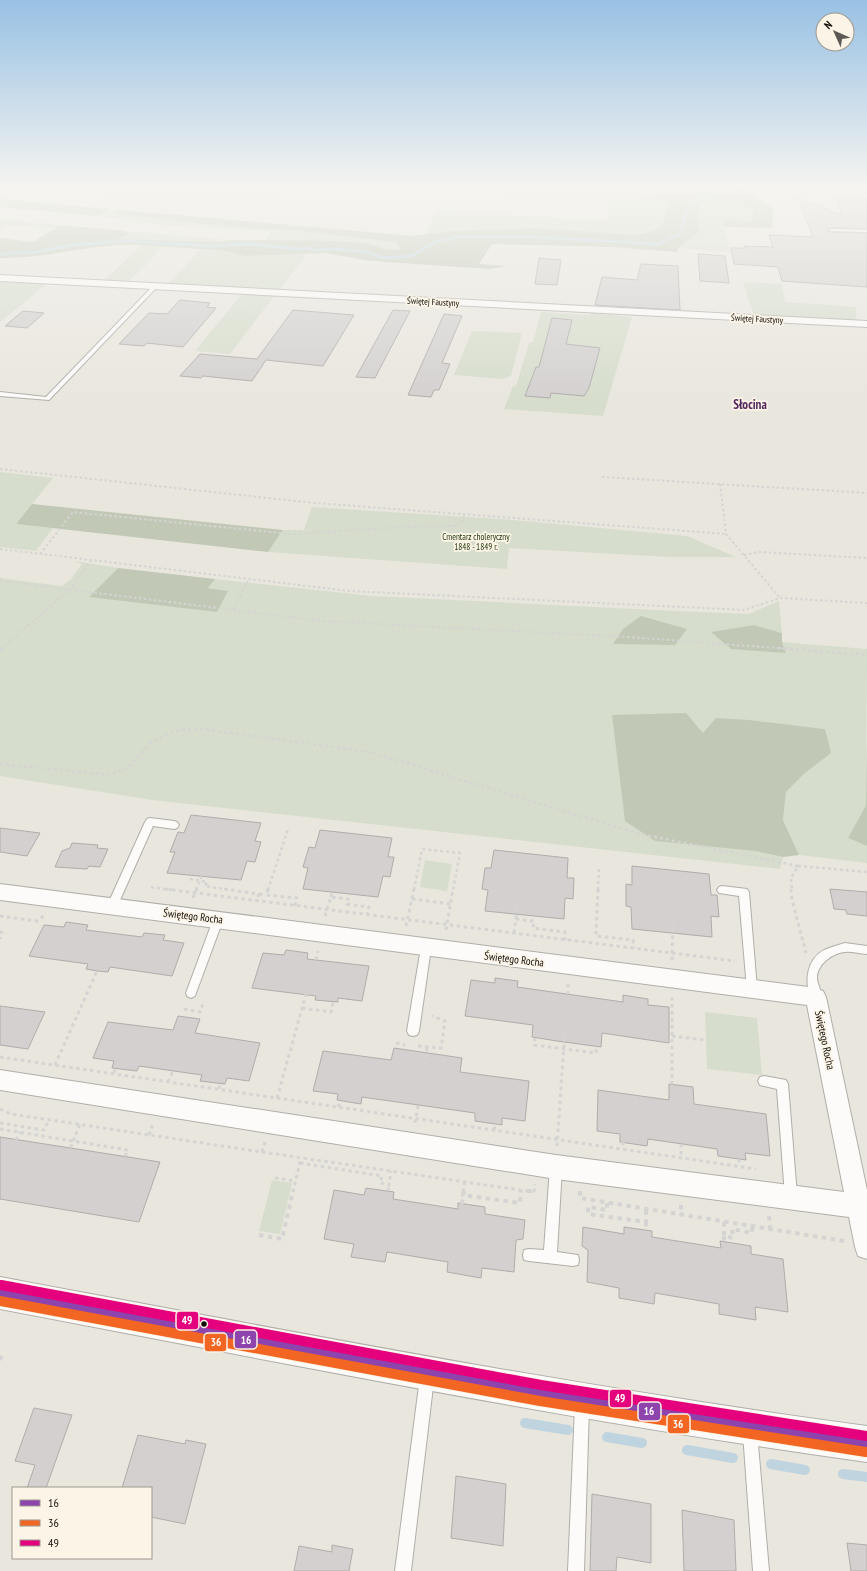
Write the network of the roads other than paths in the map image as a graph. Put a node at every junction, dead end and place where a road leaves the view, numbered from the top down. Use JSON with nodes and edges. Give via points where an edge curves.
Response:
{"nodes":[{"id":1,"x":0,"y":278,"type":"edge"},
{"id":2,"x":155,"y":287,"type":"junction"},
{"id":3,"x":867,"y":324,"type":"edge"},
{"id":4,"x":0,"y":394,"type":"edge"},
{"id":5,"x":174,"y":824,"type":"dead end"},
{"id":6,"x":722,"y":890,"type":"dead end"},
{"id":7,"x":0,"y":892,"type":"edge"},
{"id":8,"x":112,"y":906,"type":"junction"},
{"id":9,"x":218,"y":920,"type":"junction"},
{"id":10,"x":435,"y":950,"type":"junction"},
{"id":11,"x":867,"y":950,"type":"edge"},
{"id":12,"x":746,"y":988,"type":"junction"},
{"id":13,"x":191,"y":993,"type":"dead end"},
{"id":14,"x":816,"y":997,"type":"junction"},
{"id":15,"x":413,"y":1032,"type":"dead end"},
{"id":16,"x":0,"y":1080,"type":"edge"},
{"id":17,"x":764,"y":1081,"type":"dead end"},
{"id":18,"x":556,"y":1167,"type":"junction"},
{"id":19,"x":791,"y":1197,"type":"junction"},
{"id":20,"x":859,"y":1206,"type":"junction"},
{"id":21,"x":867,"y":1247,"type":"edge"},
{"id":22,"x":529,"y":1255,"type":"dead end"},
{"id":23,"x":550,"y":1257,"type":"junction"},
{"id":24,"x":573,"y":1260,"type":"dead end"},
{"id":25,"x":2,"y":1299,"type":"edge"},
{"id":26,"x":428,"y":1374,"type":"junction"},
{"id":27,"x":583,"y":1401,"type":"junction"},
{"id":28,"x":750,"y":1428,"type":"junction"},
{"id":29,"x":867,"y":1444,"type":"edge"},
{"id":30,"x":403,"y":1571,"type":"edge"},
{"id":31,"x":576,"y":1571,"type":"edge"},
{"id":32,"x":762,"y":1571,"type":"edge"}],
"edges":[{"from":1,"to":2,"type":"street","name":"Świętej Faustyny"},
{"from":2,"to":3,"type":"street","name":"Świętej Faustyny"},
{"from":2,"to":4,"type":"lane","via":[[47,399]]},
{"from":5,"to":8,"type":"lane","via":[[150,822]]},
{"from":6,"to":12,"type":"lane","via":[[744,892]]},
{"from":7,"to":8,"type":"street","name":"Świętego Rocha"},
{"from":8,"to":9,"type":"street","name":"Świętego Rocha"},
{"from":9,"to":10,"type":"street","name":"Świętego Rocha"},
{"from":9,"to":13,"type":"lane"},
{"from":10,"to":12,"type":"street","name":"Świętego Rocha"},
{"from":10,"to":15,"type":"lane"},
{"from":11,"to":14,"type":"lane","via":[[845,947],[827,954],[817,963],[812,976]]},
{"from":12,"to":14,"type":"street","name":"Świętego Rocha"},
{"from":14,"to":20,"type":"street","name":"Świętego Rocha"},
{"from":16,"to":18,"type":"street"},
{"from":17,"to":19,"type":"lane","via":[[782,1084]]},
{"from":18,"to":19,"type":"street"},
{"from":18,"to":23,"type":"lane"},
{"from":19,"to":20,"type":"street"},
{"from":20,"to":21,"type":"street","name":"Świętego Rocha"},
{"from":22,"to":23,"type":"lane"},
{"from":23,"to":24,"type":"lane"},
{"from":25,"to":26,"type":"street"},
{"from":26,"to":27,"type":"street"},
{"from":26,"to":30,"type":"lane"},
{"from":27,"to":28,"type":"street"},
{"from":27,"to":31,"type":"lane"},
{"from":28,"to":29,"type":"street"},
{"from":28,"to":32,"type":"lane"}]}
